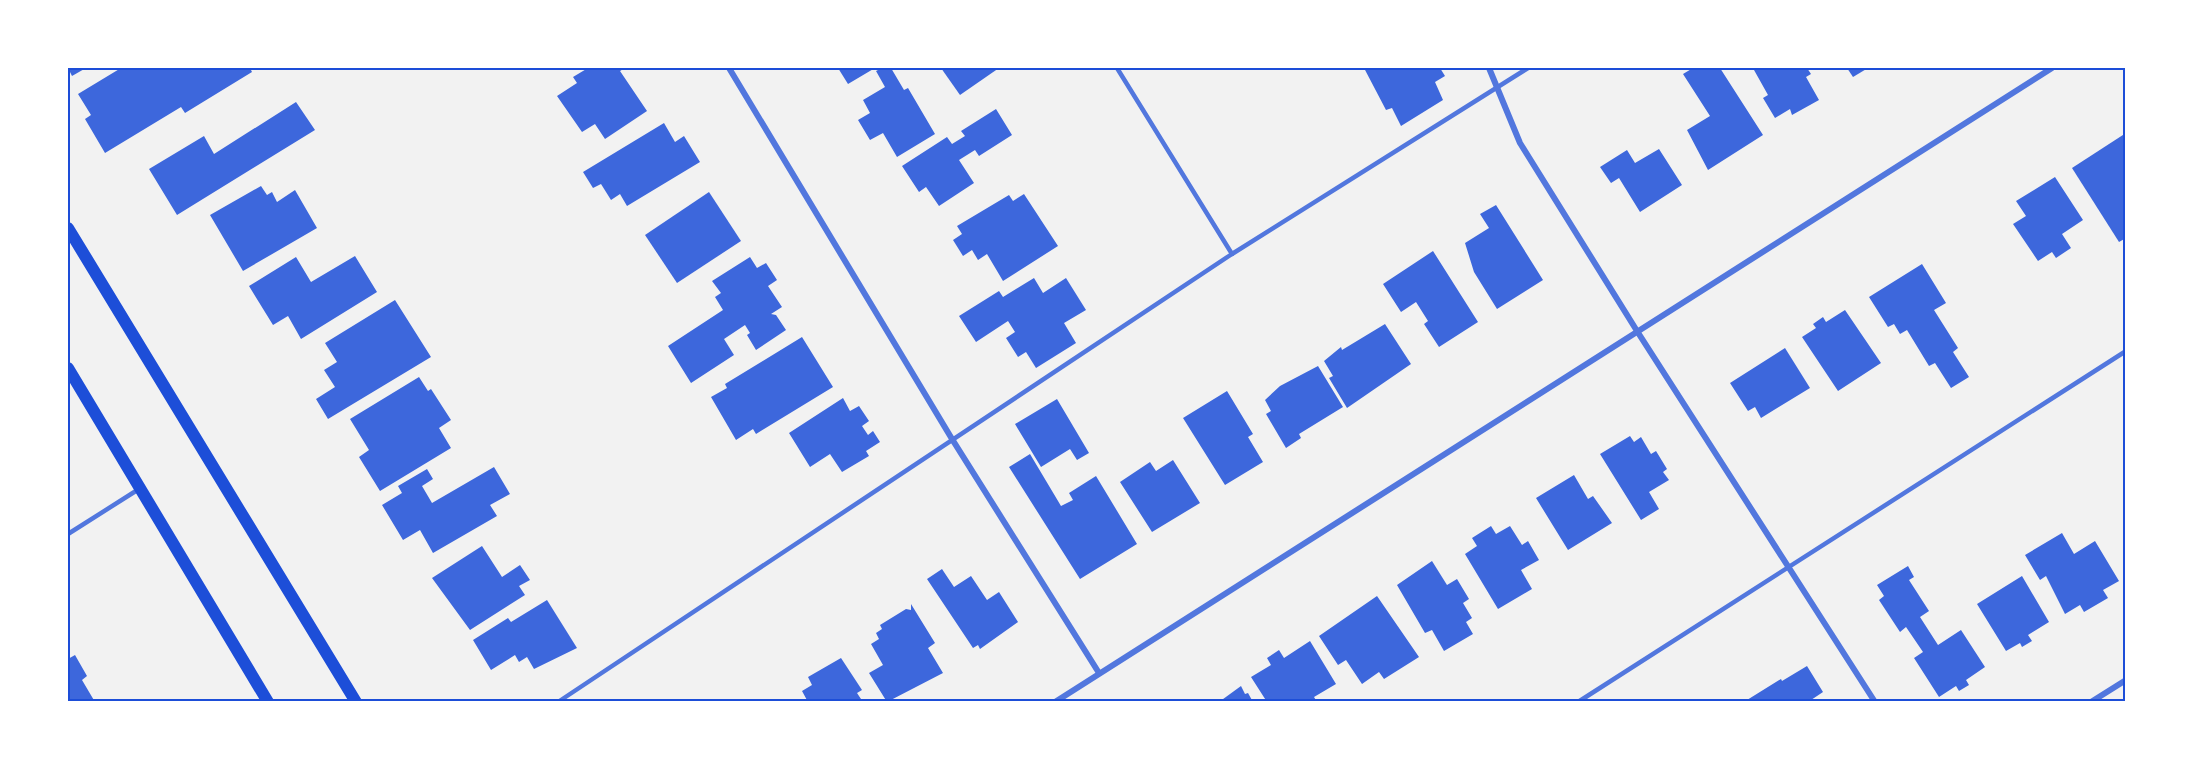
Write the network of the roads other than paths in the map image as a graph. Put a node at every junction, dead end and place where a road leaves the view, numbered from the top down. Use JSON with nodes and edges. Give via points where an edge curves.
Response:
{"nodes":[{"id":1,"x":729,"y":68,"type":"edge"},
{"id":2,"x":1117,"y":68,"type":"edge"},
{"id":3,"x":1489,"y":68,"type":"edge"},
{"id":4,"x":1528,"y":68,"type":"edge"},
{"id":5,"x":2052,"y":68,"type":"edge"},
{"id":6,"x":1497,"y":88,"type":"junction"},
{"id":7,"x":68,"y":228,"type":"edge"},
{"id":8,"x":1232,"y":254,"type":"junction"},
{"id":9,"x":1637,"y":332,"type":"junction"},
{"id":10,"x":2126,"y":351,"type":"edge"},
{"id":11,"x":68,"y":368,"type":"edge"},
{"id":12,"x":952,"y":439,"type":"junction"},
{"id":13,"x":140,"y":489,"type":"junction"},
{"id":14,"x":68,"y":534,"type":"edge"},
{"id":15,"x":1788,"y":567,"type":"junction"},
{"id":16,"x":1099,"y":673,"type":"junction"},
{"id":17,"x":2126,"y":680,"type":"edge"},
{"id":18,"x":268,"y":702,"type":"edge"},
{"id":19,"x":356,"y":702,"type":"edge"},
{"id":20,"x":558,"y":702,"type":"edge"},
{"id":21,"x":1055,"y":702,"type":"edge"},
{"id":22,"x":1578,"y":702,"type":"edge"},
{"id":23,"x":1875,"y":702,"type":"edge"},
{"id":24,"x":2091,"y":702,"type":"edge"}],
"edges":[{"from":1,"to":12,"type":"street"},
{"from":2,"to":8,"type":"lane"},
{"from":3,"to":6,"type":"street"},
{"from":4,"to":6,"type":"lane"},
{"from":5,"to":9,"type":"street"},
{"from":6,"to":8,"type":"lane"},
{"from":6,"to":9,"type":"street","via":[[1520,143]]},
{"from":7,"to":19,"type":"main road"},
{"from":8,"to":12,"type":"lane"},
{"from":9,"to":15,"type":"street"},
{"from":9,"to":16,"type":"street"},
{"from":10,"to":15,"type":"lane"},
{"from":11,"to":13,"type":"main road"},
{"from":12,"to":16,"type":"street"},
{"from":12,"to":20,"type":"lane"},
{"from":13,"to":14,"type":"lane"},
{"from":13,"to":18,"type":"main road"},
{"from":15,"to":22,"type":"lane"},
{"from":15,"to":23,"type":"street"},
{"from":16,"to":21,"type":"street"},
{"from":17,"to":24,"type":"street"}]}
